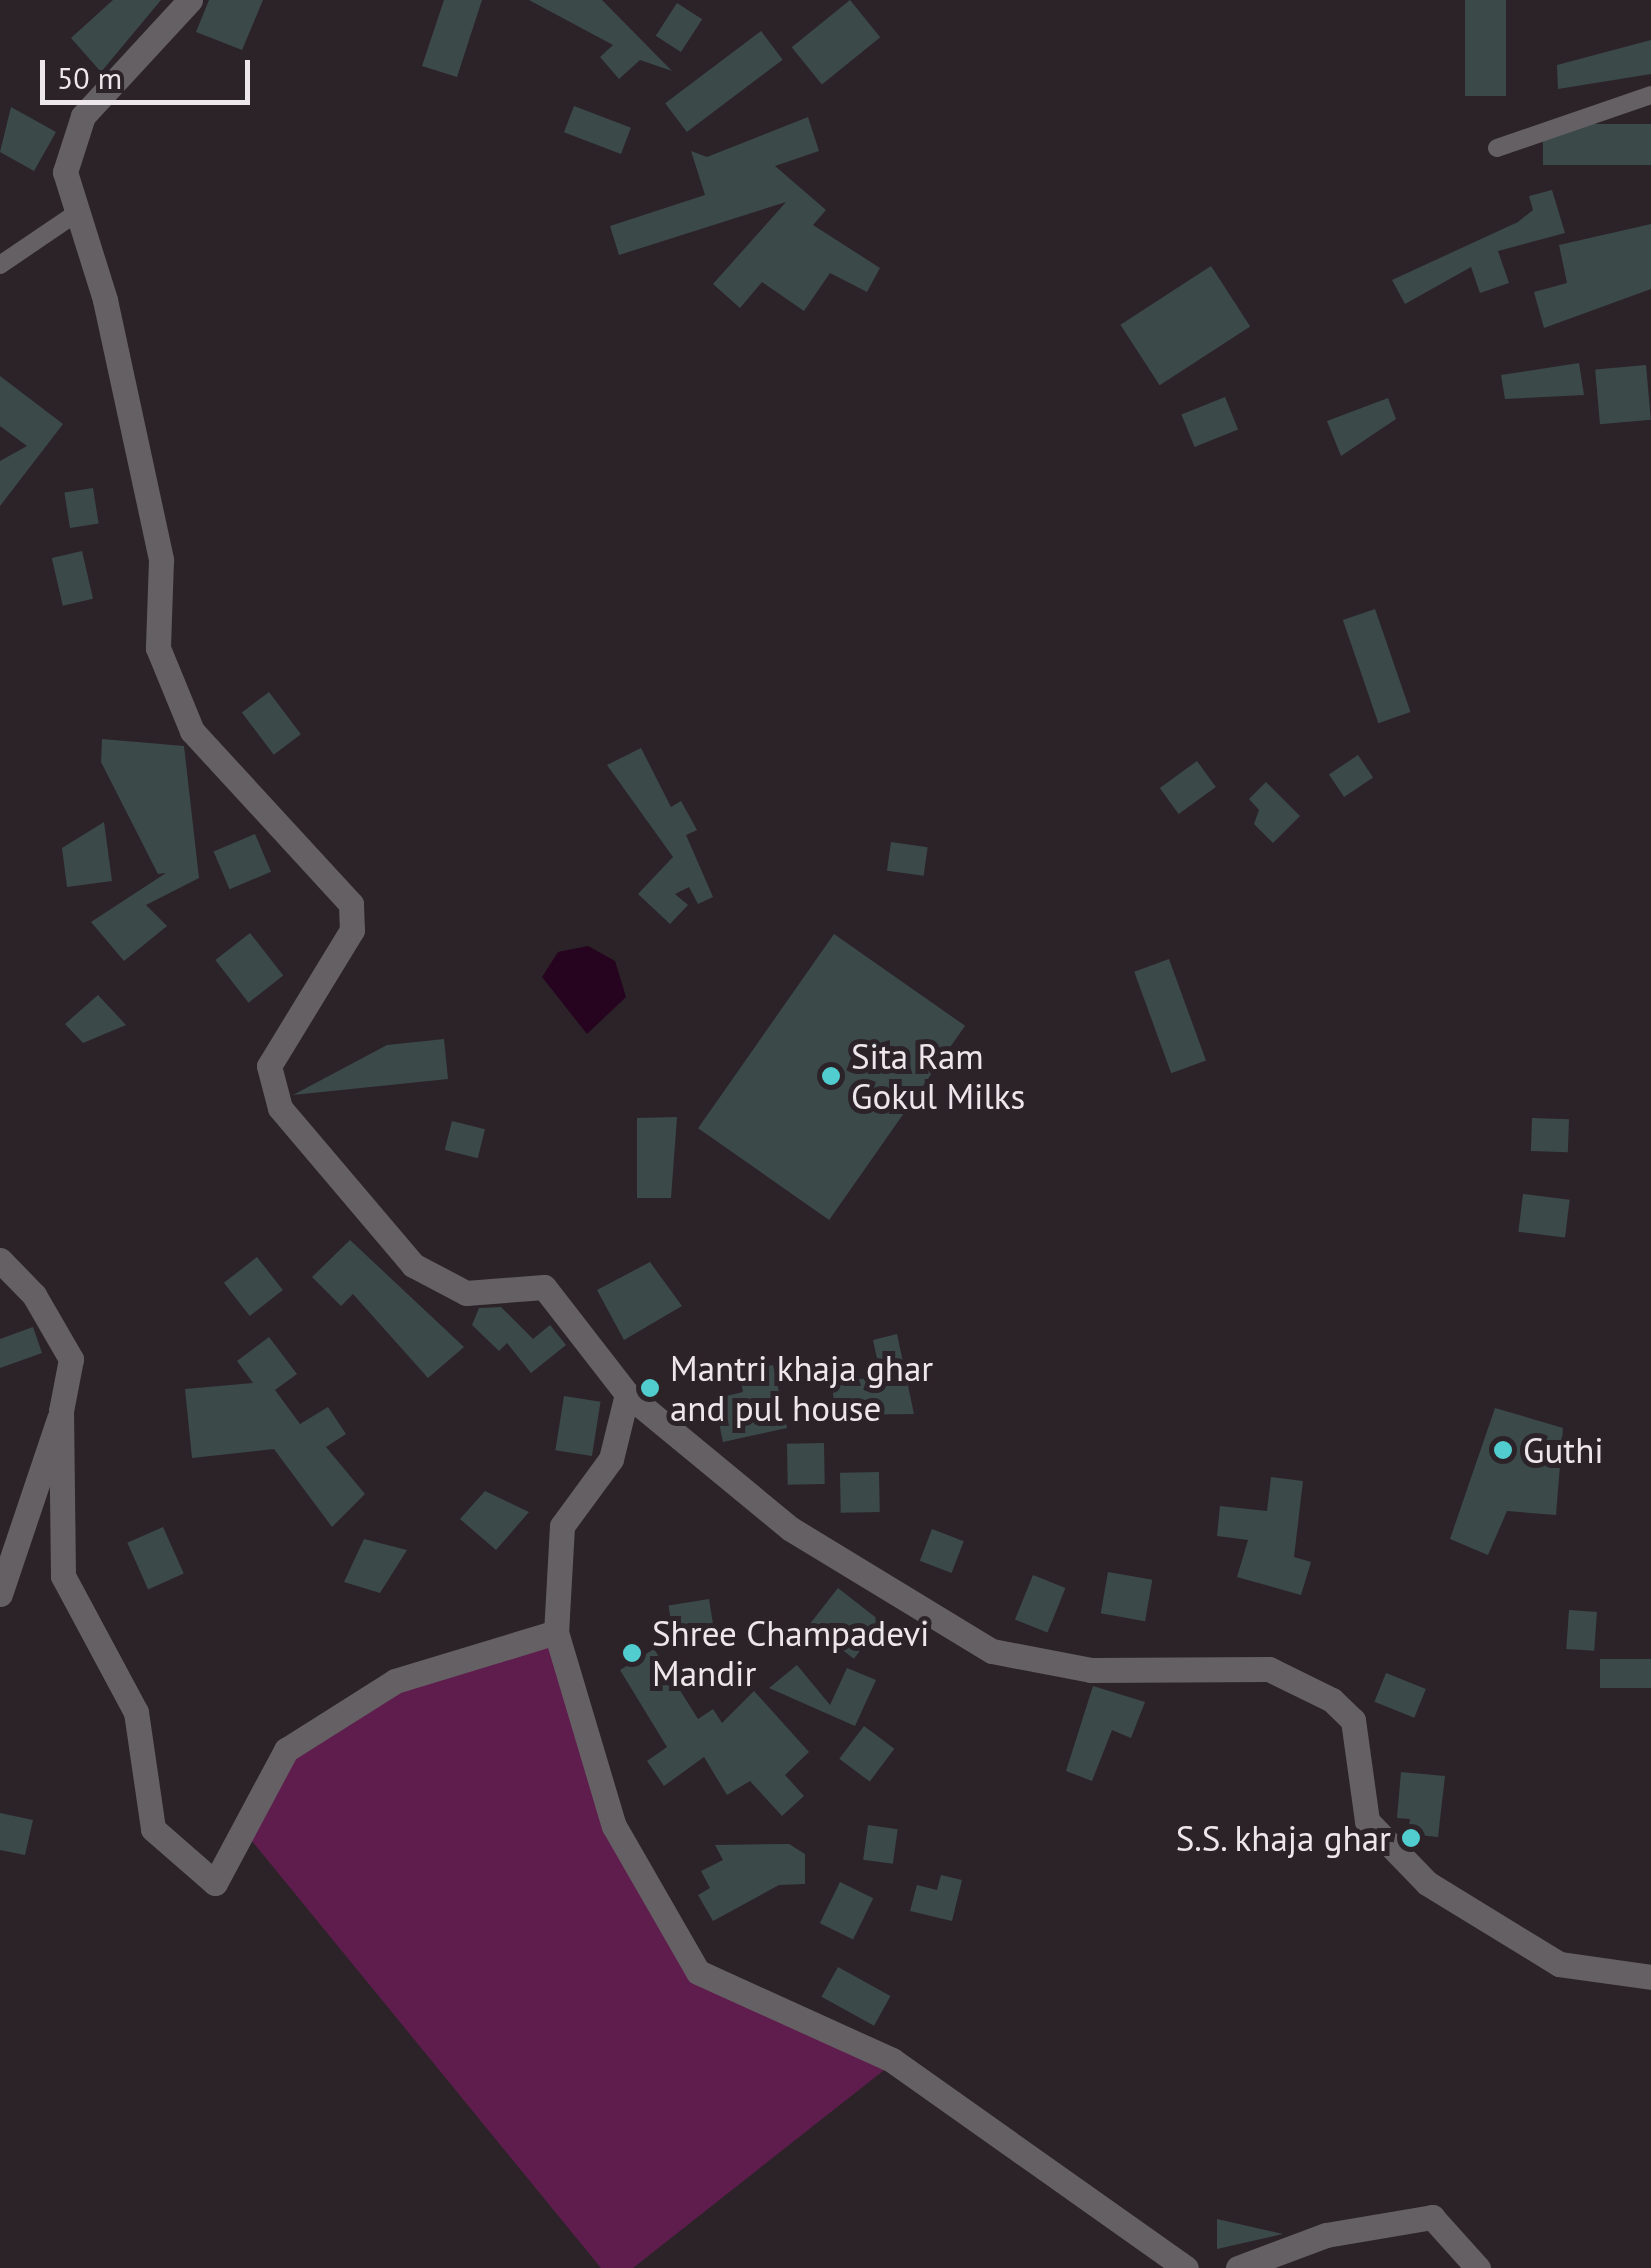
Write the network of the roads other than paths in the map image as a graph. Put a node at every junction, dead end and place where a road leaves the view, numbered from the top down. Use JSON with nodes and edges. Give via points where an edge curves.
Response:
{"nodes":[{"id":1,"x":190,"y":0,"type":"edge"},
{"id":2,"x":1651,"y":96,"type":"edge"},
{"id":3,"x":1498,"y":148,"type":"dead end"},
{"id":4,"x":72,"y":216,"type":"junction"},
{"id":5,"x":0,"y":265,"type":"edge"},
{"id":6,"x":0,"y":1260,"type":"edge"},
{"id":7,"x":626,"y":1394,"type":"junction"},
{"id":8,"x":61,"y":1411,"type":"junction"},
{"id":9,"x":0,"y":1594,"type":"edge"},
{"id":10,"x":556,"y":1632,"type":"junction"},
{"id":11,"x":1651,"y":1977,"type":"edge"},
{"id":12,"x":1186,"y":2268,"type":"edge"},
{"id":13,"x":1238,"y":2268,"type":"edge"},
{"id":14,"x":1478,"y":2268,"type":"edge"}],
"edges":[{"from":1,"to":4,"type":"street","via":[[83,116],[64,172]]},
{"from":2,"to":3,"type":"lane"},
{"from":4,"to":5,"type":"lane"},
{"from":4,"to":7,"type":"street","via":[[106,300],[161,560],[164,664],[192,731],[352,904],[352,930],[269,1066],[280,1108],[413,1265],[466,1293],[544,1287]]},
{"from":6,"to":8,"type":"street","via":[[34,1294],[71,1359]]},
{"from":7,"to":10,"type":"street","via":[[612,1459],[562,1526]]},
{"from":7,"to":11,"type":"street","via":[[791,1529],[992,1651],[1092,1670],[1269,1669],[1332,1700],[1353,1720],[1367,1821],[1427,1883],[1559,1964]]},
{"from":8,"to":9,"type":"street"},
{"from":8,"to":10,"type":"street","via":[[63,1576],[136,1712],[153,1830],[215,1883],[286,1750],[395,1681]]},
{"from":10,"to":12,"type":"street","via":[[614,1826],[698,1972],[892,2060]]},
{"from":13,"to":14,"type":"street","via":[[1326,2235],[1432,2217]]}]}
